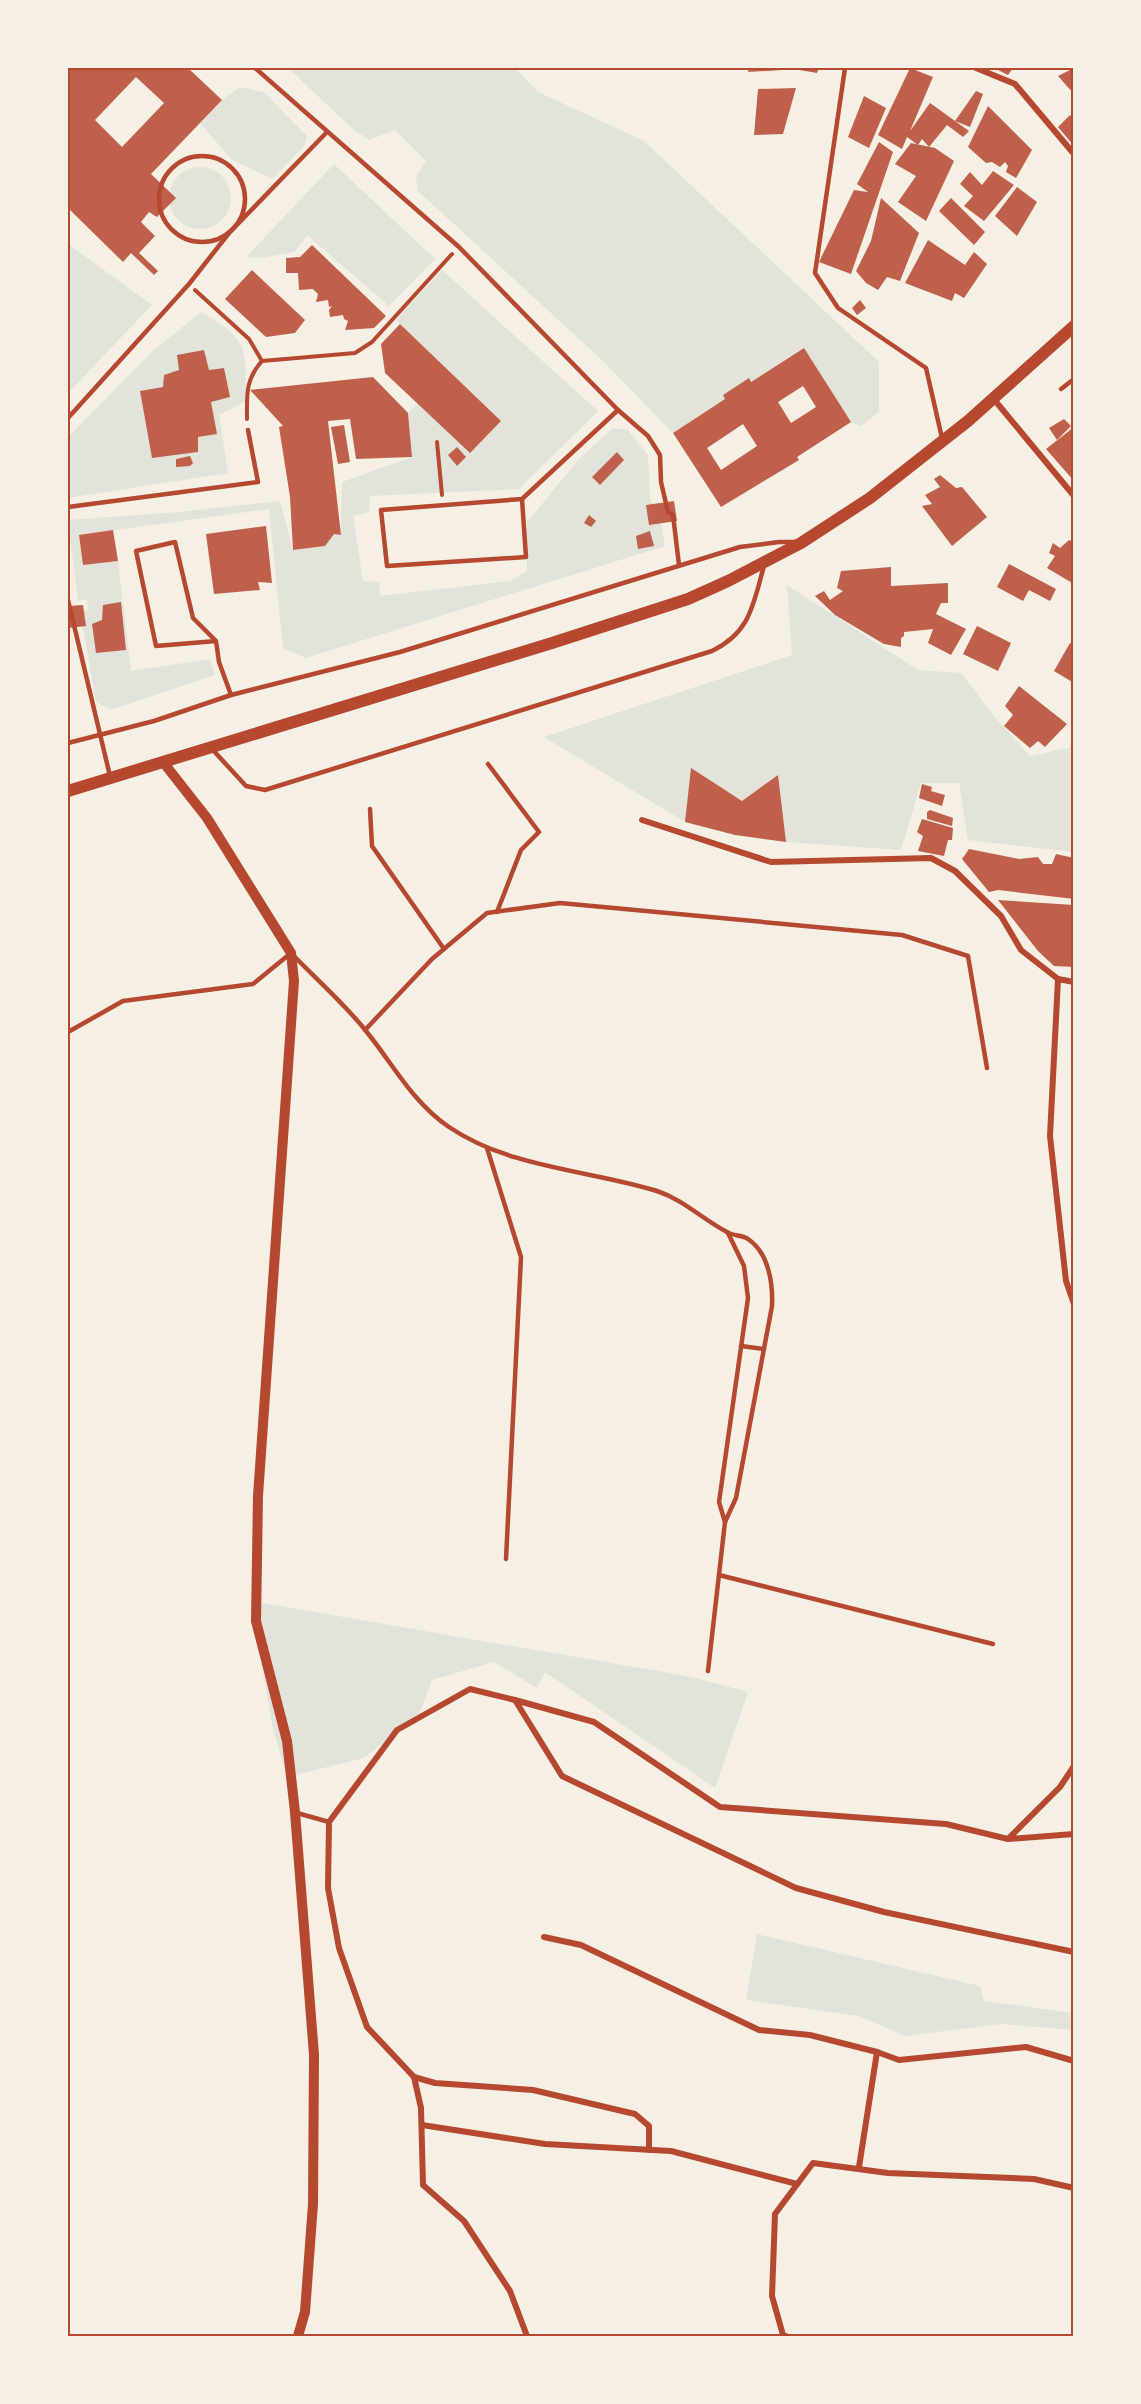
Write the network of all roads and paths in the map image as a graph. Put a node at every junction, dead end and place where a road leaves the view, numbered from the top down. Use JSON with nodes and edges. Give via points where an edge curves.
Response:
{"nodes":[{"id":1,"x":255,"y":68,"type":"edge"},
{"id":2,"x":845,"y":68,"type":"edge"},
{"id":3,"x":976,"y":68,"type":"edge"},
{"id":4,"x":327,"y":132,"type":"junction"},
{"id":5,"x":1074,"y":154,"type":"edge"},
{"id":6,"x":229,"y":233,"type":"junction"},
{"id":7,"x":459,"y":247,"type":"junction"},
{"id":8,"x":189,"y":284,"type":"junction"},
{"id":9,"x":1074,"y":326,"type":"edge"},
{"id":10,"x":262,"y":361,"type":"junction"},
{"id":11,"x":1074,"y":379,"type":"edge"},
{"id":12,"x":1061,"y":389,"type":"dead end"},
{"id":13,"x":992,"y":397,"type":"junction"},
{"id":14,"x":618,"y":410,"type":"junction"},
{"id":15,"x":68,"y":418,"type":"edge"},
{"id":16,"x":248,"y":430,"type":"joint"},
{"id":17,"x":943,"y":441,"type":"junction"},
{"id":18,"x":438,"y":442,"type":"dead end"},
{"id":19,"x":1074,"y":496,"type":"edge"},
{"id":20,"x":522,"y":499,"type":"junction"},
{"id":21,"x":442,"y":505,"type":"junction"},
{"id":22,"x":68,"y":507,"type":"edge"},
{"id":23,"x":801,"y":543,"type":"junction"},
{"id":24,"x":765,"y":562,"type":"junction"},
{"id":25,"x":679,"y":565,"type":"junction"},
{"id":26,"x":68,"y":600,"type":"edge"},
{"id":27,"x":216,"y":642,"type":"junction"},
{"id":28,"x":231,"y":695,"type":"junction"},
{"id":29,"x":99,"y":734,"type":"junction"},
{"id":30,"x":68,"y":743,"type":"edge"},
{"id":31,"x":210,"y":747,"type":"junction"},
{"id":32,"x":163,"y":762,"type":"junction"},
{"id":33,"x":488,"y":764,"type":"dead end"},
{"id":34,"x":110,"y":778,"type":"junction"},
{"id":35,"x":68,"y":791,"type":"edge"},
{"id":36,"x":370,"y":809,"type":"dead end"},
{"id":37,"x":642,"y":820,"type":"dead end"},
{"id":38,"x":497,"y":912,"type":"junction"},
{"id":39,"x":444,"y":949,"type":"junction"},
{"id":40,"x":291,"y":953,"type":"junction"},
{"id":41,"x":1058,"y":979,"type":"junction"},
{"id":42,"x":1074,"y":982,"type":"edge"},
{"id":43,"x":365,"y":1030,"type":"junction"},
{"id":44,"x":68,"y":1032,"type":"edge"},
{"id":45,"x":987,"y":1068,"type":"dead end"},
{"id":46,"x":487,"y":1148,"type":"junction"},
{"id":47,"x":728,"y":1233,"type":"junction"},
{"id":48,"x":1074,"y":1304,"type":"edge"},
{"id":49,"x":741,"y":1346,"type":"junction"},
{"id":50,"x":764,"y":1349,"type":"junction"},
{"id":51,"x":725,"y":1522,"type":"junction"},
{"id":52,"x":506,"y":1559,"type":"dead end"},
{"id":53,"x":719,"y":1575,"type":"junction"},
{"id":54,"x":993,"y":1644,"type":"dead end"},
{"id":55,"x":708,"y":1671,"type":"dead end"},
{"id":56,"x":515,"y":1700,"type":"junction"},
{"id":57,"x":1074,"y":1766,"type":"edge"},
{"id":58,"x":295,"y":1812,"type":"junction"},
{"id":59,"x":329,"y":1822,"type":"junction"},
{"id":60,"x":1074,"y":1834,"type":"edge"},
{"id":61,"x":1008,"y":1839,"type":"junction"},
{"id":62,"x":544,"y":1937,"type":"dead end"},
{"id":63,"x":1074,"y":1952,"type":"edge"},
{"id":64,"x":877,"y":2052,"type":"junction"},
{"id":65,"x":1074,"y":2061,"type":"edge"},
{"id":66,"x":414,"y":2077,"type":"junction"},
{"id":67,"x":422,"y":2125,"type":"junction"},
{"id":68,"x":650,"y":2150,"type":"junction"},
{"id":69,"x":859,"y":2167,"type":"junction"},
{"id":70,"x":797,"y":2184,"type":"junction"},
{"id":71,"x":1074,"y":2188,"type":"edge"},
{"id":72,"x":298,"y":2337,"type":"edge"},
{"id":73,"x":527,"y":2337,"type":"edge"},
{"id":74,"x":786,"y":2337,"type":"edge"}],
"edges":[{"from":1,"to":4,"type":"lane"},
{"from":2,"to":17,"type":"lane","via":[[816,273],[838,308],[926,368]]},
{"from":3,"to":5,"type":"street","via":[[1015,84]]},
{"from":4,"to":6,"type":"lane"},
{"from":4,"to":7,"type":"lane"},
{"from":6,"to":6,"type":"lane","via":[[217,240],[190,241],[168,226],[161,214],[161,186],[178,163],[206,156],[220,159],[237,174],[245,194],[245,209]]},
{"from":6,"to":8,"type":"lane"},
{"from":7,"to":10,"type":"path","via":[[372,342],[355,352]]},
{"from":7,"to":14,"type":"lane"},
{"from":8,"to":10,"type":"path","via":[[249,339]]},
{"from":8,"to":15,"type":"lane"},
{"from":9,"to":13,"type":"main road"},
{"from":10,"to":16,"type":"path","via":[[251,373],[246,388]]},
{"from":11,"to":12,"type":"lane"},
{"from":13,"to":17,"type":"main road"},
{"from":13,"to":19,"type":"street"},
{"from":14,"to":20,"type":"lane"},
{"from":14,"to":25,"type":"lane","via":[[648,436],[660,455],[661,482],[668,512],[673,515]]},
{"from":16,"to":22,"type":"lane","via":[[258,482]]},
{"from":17,"to":23,"type":"main road","via":[[870,498]]},
{"from":18,"to":21,"type":"path"},
{"from":20,"to":21,"type":"lane"},
{"from":20,"to":21,"type":"lane","via":[[526,557],[387,566],[381,510]]},
{"from":23,"to":24,"type":"main road"},
{"from":23,"to":25,"type":"lane","via":[[758,544]]},
{"from":24,"to":31,"type":"main road","via":[[688,599]]},
{"from":24,"to":31,"type":"lane","via":[[748,620],[731,640],[712,651],[265,790],[246,786]]},
{"from":25,"to":28,"type":"lane","via":[[400,652]]},
{"from":26,"to":29,"type":"lane"},
{"from":27,"to":27,"type":"lane","via":[[193,618],[175,542],[136,551],[156,646]]},
{"from":27,"to":28,"type":"lane"},
{"from":28,"to":29,"type":"lane"},
{"from":29,"to":30,"type":"lane"},
{"from":29,"to":34,"type":"lane"},
{"from":31,"to":32,"type":"main road"},
{"from":32,"to":34,"type":"main road"},
{"from":32,"to":40,"type":"street","via":[[207,818]]},
{"from":33,"to":38,"type":"lane","via":[[539,832],[521,850]]},
{"from":34,"to":35,"type":"main road"},
{"from":36,"to":39,"type":"lane","via":[[372,846]]},
{"from":37,"to":41,"type":"street","via":[[771,862],[932,858],[961,877],[1001,916],[1021,950]]},
{"from":38,"to":39,"type":"lane","via":[[487,914]]},
{"from":38,"to":45,"type":"lane","via":[[560,903],[902,935],[968,956]]},
{"from":39,"to":43,"type":"lane"},
{"from":40,"to":43,"type":"lane"},
{"from":40,"to":44,"type":"lane","via":[[253,984],[123,1001]]},
{"from":40,"to":58,"type":"street","via":[[294,981],[258,1496],[256,1621],[287,1741]]},
{"from":41,"to":42,"type":"street"},
{"from":41,"to":48,"type":"street","via":[[1050,1136],[1066,1281]]},
{"from":43,"to":46,"type":"lane","via":[[429,1112]]},
{"from":46,"to":47,"type":"lane","via":[[656,1191],[688,1205]]},
{"from":46,"to":52,"type":"lane","via":[[521,1257]]},
{"from":47,"to":49,"type":"lane","via":[[740,1256],[747,1287]]},
{"from":47,"to":50,"type":"lane","via":[[748,1239],[770,1276],[772,1306]]},
{"from":49,"to":50,"type":"lane"},
{"from":49,"to":51,"type":"lane","via":[[719,1502]]},
{"from":50,"to":51,"type":"lane","via":[[735,1498]]},
{"from":51,"to":53,"type":"lane"},
{"from":53,"to":54,"type":"lane"},
{"from":53,"to":55,"type":"lane"},
{"from":56,"to":59,"type":"street","via":[[470,1689],[397,1730]]},
{"from":56,"to":61,"type":"street","via":[[594,1722],[720,1807],[946,1824]]},
{"from":56,"to":63,"type":"street","via":[[562,1776],[796,1888],[884,1912]]},
{"from":57,"to":61,"type":"street","via":[[1060,1786]]},
{"from":58,"to":59,"type":"lane"},
{"from":58,"to":72,"type":"street","via":[[314,2055],[313,2204],[305,2312]]},
{"from":59,"to":66,"type":"street","via":[[328,1888],[339,1948],[367,2027]]},
{"from":60,"to":61,"type":"street"},
{"from":62,"to":64,"type":"street","via":[[581,1945],[759,2030],[810,2035]]},
{"from":64,"to":65,"type":"street","via":[[899,2060],[1026,2047]]},
{"from":64,"to":69,"type":"street"},
{"from":66,"to":67,"type":"street"},
{"from":66,"to":68,"type":"street","via":[[435,2083],[533,2090],[634,2114],[649,2126]]},
{"from":67,"to":68,"type":"street","via":[[545,2144]]},
{"from":67,"to":73,"type":"street","via":[[423,2185],[464,2221],[510,2291]]},
{"from":68,"to":70,"type":"street","via":[[671,2151]]},
{"from":69,"to":70,"type":"street","via":[[813,2163]]},
{"from":69,"to":71,"type":"street","via":[[888,2173],[1034,2179]]},
{"from":70,"to":74,"type":"street","via":[[775,2214],[772,2296]]}]}
